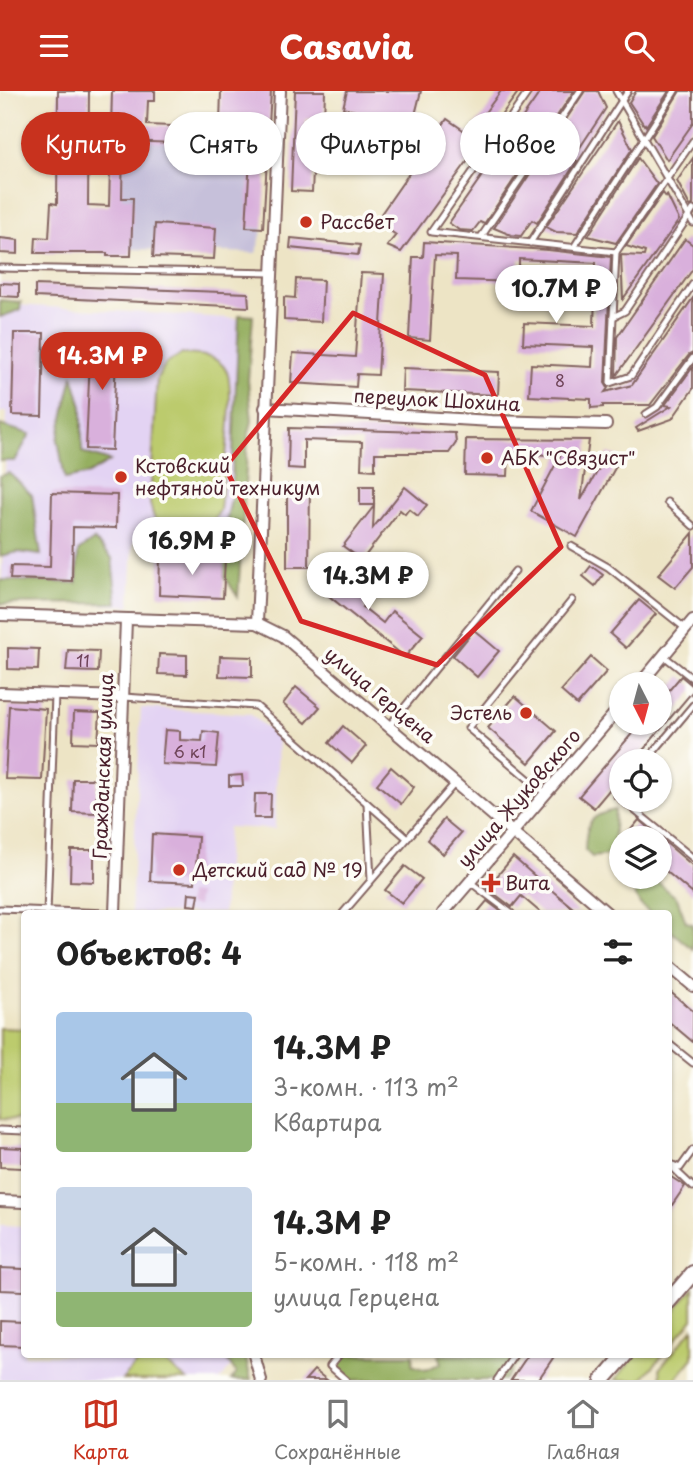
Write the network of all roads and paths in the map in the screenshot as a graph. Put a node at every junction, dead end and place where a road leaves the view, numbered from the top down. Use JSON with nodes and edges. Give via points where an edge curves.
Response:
{"nodes":[{"id":1,"x":280,"y":91,"type":"edge"},
{"id":2,"x":529,"y":91,"type":"edge"},
{"id":3,"x":580,"y":91,"type":"edge"},
{"id":4,"x":616,"y":91,"type":"edge"},
{"id":5,"x":628,"y":91,"type":"edge"},
{"id":6,"x":675,"y":91,"type":"edge"},
{"id":7,"x":622,"y":101,"type":"junction"},
{"id":8,"x":643,"y":138,"type":"junction"},
{"id":9,"x":693,"y":141,"type":"edge"},
{"id":10,"x":667,"y":179,"type":"junction"},
{"id":11,"x":691,"y":213,"type":"edge"},
{"id":12,"x":693,"y":223,"type":"edge"},
{"id":13,"x":481,"y":237,"type":"junction"},
{"id":14,"x":530,"y":243,"type":"junction"},
{"id":15,"x":575,"y":247,"type":"junction"},
{"id":16,"x":616,"y":252,"type":"junction"},
{"id":17,"x":0,"y":268,"type":"edge"},
{"id":18,"x":271,"y":273,"type":"junction"},
{"id":19,"x":693,"y":284,"type":"edge"},
{"id":20,"x":613,"y":317,"type":"junction"},
{"id":21,"x":693,"y":358,"type":"edge"},
{"id":22,"x":265,"y":408,"type":"junction"},
{"id":23,"x":646,"y":414,"type":"dead end"},
{"id":24,"x":606,"y":425,"type":"dead end"},
{"id":25,"x":667,"y":502,"type":"dead end"},
{"id":26,"x":693,"y":526,"type":"edge"},
{"id":27,"x":571,"y":546,"type":"dead end"},
{"id":28,"x":515,"y":571,"type":"dead end"},
{"id":29,"x":572,"y":600,"type":"dead end"},
{"id":30,"x":0,"y":615,"type":"edge"},
{"id":31,"x":126,"y":620,"type":"junction"},
{"id":32,"x":257,"y":623,"type":"junction"},
{"id":33,"x":690,"y":625,"type":"edge"},
{"id":34,"x":664,"y":656,"type":"junction"},
{"id":35,"x":650,"y":672,"type":"edge"},
{"id":36,"x":693,"y":679,"type":"edge"},
{"id":37,"x":0,"y":693,"type":"edge"},
{"id":38,"x":55,"y":695,"type":"junction"},
{"id":39,"x":123,"y":697,"type":"junction"},
{"id":40,"x":693,"y":705,"type":"edge"},
{"id":41,"x":609,"y":720,"type":"edge"},
{"id":42,"x":389,"y":726,"type":"junction"},
{"id":43,"x":656,"y":749,"type":"edge"},
{"id":44,"x":456,"y":782,"type":"junction"},
{"id":45,"x":545,"y":793,"type":"junction"},
{"id":46,"x":367,"y":803,"type":"junction"},
{"id":47,"x":638,"y":812,"type":"edge"},
{"id":48,"x":512,"y":832,"type":"junction"},
{"id":49,"x":407,"y":838,"type":"junction"},
{"id":50,"x":693,"y":857,"type":"edge"},
{"id":51,"x":371,"y":881,"type":"junction"},
{"id":52,"x":470,"y":882,"type":"junction"},
{"id":53,"x":0,"y":909,"type":"edge"},
{"id":54,"x":21,"y":910,"type":"edge"},
{"id":55,"x":47,"y":910,"type":"edge"},
{"id":56,"x":115,"y":910,"type":"edge"},
{"id":57,"x":346,"y":910,"type":"edge"},
{"id":58,"x":446,"y":910,"type":"edge"},
{"id":59,"x":507,"y":910,"type":"edge"},
{"id":60,"x":603,"y":910,"type":"edge"},
{"id":61,"x":672,"y":968,"type":"edge"},
{"id":62,"x":693,"y":986,"type":"edge"},
{"id":63,"x":672,"y":1045,"type":"edge"},
{"id":64,"x":693,"y":1063,"type":"edge"},
{"id":65,"x":0,"y":1130,"type":"edge"},
{"id":66,"x":21,"y":1131,"type":"edge"},
{"id":67,"x":693,"y":1150,"type":"edge"},
{"id":68,"x":672,"y":1165,"type":"edge"},
{"id":69,"x":672,"y":1168,"type":"edge"},
{"id":70,"x":693,"y":1187,"type":"edge"},
{"id":71,"x":0,"y":1201,"type":"edge"},
{"id":72,"x":21,"y":1202,"type":"edge"},
{"id":73,"x":693,"y":1273,"type":"edge"},
{"id":74,"x":672,"y":1297,"type":"edge"},
{"id":75,"x":255,"y":1358,"type":"edge"},
{"id":76,"x":336,"y":1358,"type":"edge"},
{"id":77,"x":512,"y":1358,"type":"edge"},
{"id":78,"x":622,"y":1358,"type":"edge"},
{"id":79,"x":261,"y":1380,"type":"edge"},
{"id":80,"x":346,"y":1380,"type":"edge"},
{"id":81,"x":497,"y":1380,"type":"edge"},
{"id":82,"x":603,"y":1380,"type":"edge"}],
"edges":[{"from":1,"to":18,"type":"street"},
{"from":2,"to":13,"type":"lane","via":[[432,232]]},
{"from":3,"to":13,"type":"lane"},
{"from":4,"to":7,"type":"lane"},
{"from":5,"to":7,"type":"lane"},
{"from":6,"to":8,"type":"lane"},
{"from":7,"to":8,"type":"lane"},
{"from":7,"to":14,"type":"lane"},
{"from":8,"to":10,"type":"lane"},
{"from":8,"to":15,"type":"lane"},
{"from":9,"to":10,"type":"lane"},
{"from":10,"to":11,"type":"lane"},
{"from":10,"to":16,"type":"lane"},
{"from":11,"to":12,"type":"lane"},
{"from":11,"to":20,"type":"lane","via":[[625,311]]},
{"from":13,"to":14,"type":"lane"},
{"from":14,"to":15,"type":"lane"},
{"from":15,"to":16,"type":"lane"},
{"from":16,"to":20,"type":"lane"},
{"from":17,"to":18,"type":"lane"},
{"from":18,"to":22,"type":"street"},
{"from":19,"to":20,"type":"lane","via":[[631,376],[610,383]]},
{"from":21,"to":23,"type":"lane","via":[[657,407]]},
{"from":22,"to":24,"type":"street","name":"переулок Шохина"},
{"from":22,"to":32,"type":"street"},
{"from":25,"to":26,"type":"lane"},
{"from":27,"to":33,"type":"lane"},
{"from":28,"to":42,"type":"lane"},
{"from":29,"to":45,"type":"lane","via":[[468,728]]},
{"from":30,"to":31,"type":"street","name":"улица Герцена"},
{"from":31,"to":32,"type":"street","name":"улица Герцена"},
{"from":31,"to":39,"type":"street","name":"Гражданская улица"},
{"from":32,"to":42,"type":"street","name":"улица Герцена","via":[[283,636]]},
{"from":33,"to":34,"type":"street"},
{"from":34,"to":35,"type":"street"},
{"from":34,"to":36,"type":"lane"},
{"from":37,"to":38,"type":"street"},
{"from":38,"to":39,"type":"street"},
{"from":38,"to":55,"type":"lane"},
{"from":39,"to":46,"type":"lane","via":[[256,706]]},
{"from":39,"to":56,"type":"street","name":"Гражданская улица"},
{"from":40,"to":43,"type":"lane"},
{"from":41,"to":45,"type":"street","name":"улица Жуковского"},
{"from":42,"to":44,"type":"street","name":"улица Герцена"},
{"from":44,"to":48,"type":"street","name":"улица Герцена"},
{"from":44,"to":49,"type":"lane"},
{"from":45,"to":48,"type":"street","name":"улица Жуковского"},
{"from":46,"to":49,"type":"lane"},
{"from":46,"to":51,"type":"lane"},
{"from":47,"to":50,"type":"lane"},
{"from":48,"to":52,"type":"street","name":"улица Жуковского"},
{"from":48,"to":60,"type":"street","name":"улица Герцена"},
{"from":49,"to":51,"type":"lane"},
{"from":51,"to":57,"type":"lane"},
{"from":52,"to":58,"type":"street","name":"улица Жуковского"},
{"from":52,"to":59,"type":"lane"},
{"from":53,"to":54,"type":"lane"},
{"from":61,"to":62,"type":"street"},
{"from":63,"to":64,"type":"lane"},
{"from":65,"to":66,"type":"lane"},
{"from":67,"to":68,"type":"lane","via":[[680,1168]]},
{"from":69,"to":70,"type":"lane"},
{"from":71,"to":72,"type":"street"},
{"from":73,"to":74,"type":"street"},
{"from":75,"to":79,"type":"street"},
{"from":76,"to":80,"type":"lane","via":[[330,1366]]},
{"from":77,"to":81,"type":"lane"},
{"from":78,"to":82,"type":"street"}]}
